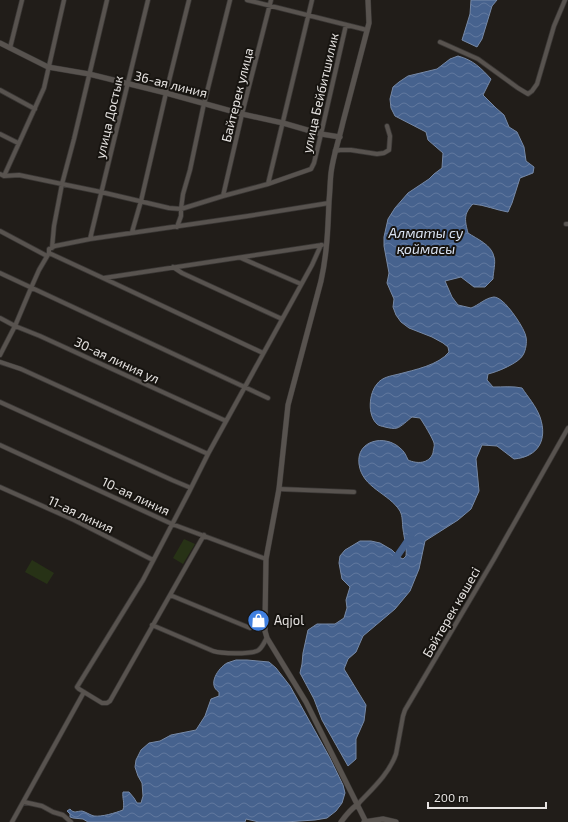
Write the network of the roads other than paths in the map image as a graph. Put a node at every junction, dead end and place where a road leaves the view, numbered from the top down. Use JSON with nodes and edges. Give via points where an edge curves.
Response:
{"nodes":[{"id":1,"x":22,"y":0,"type":"edge"},
{"id":2,"x":64,"y":0,"type":"edge"},
{"id":3,"x":107,"y":0,"type":"edge"},
{"id":4,"x":148,"y":0,"type":"edge"},
{"id":5,"x":189,"y":0,"type":"edge"},
{"id":6,"x":230,"y":0,"type":"edge"},
{"id":7,"x":246,"y":0,"type":"edge"},
{"id":8,"x":271,"y":0,"type":"edge"},
{"id":9,"x":312,"y":0,"type":"edge"},
{"id":10,"x":368,"y":0,"type":"edge"},
{"id":11,"x":564,"y":0,"type":"edge"},
{"id":12,"x":269,"y":6,"type":"junction"},
{"id":13,"x":308,"y":16,"type":"junction"},
{"id":14,"x":346,"y":25,"type":"junction"},
{"id":15,"x":367,"y":30,"type":"junction"},
{"id":16,"x":440,"y":42,"type":"dead end"},
{"id":17,"x":0,"y":43,"type":"edge"},
{"id":18,"x":10,"y":48,"type":"junction"},
{"id":19,"x":48,"y":67,"type":"junction"},
{"id":20,"x":89,"y":74,"type":"junction"},
{"id":21,"x":127,"y":84,"type":"junction"},
{"id":22,"x":0,"y":90,"type":"edge"},
{"id":23,"x":166,"y":93,"type":"junction"},
{"id":24,"x":205,"y":104,"type":"junction"},
{"id":25,"x":35,"y":109,"type":"junction"},
{"id":26,"x":242,"y":114,"type":"junction"},
{"id":27,"x":283,"y":123,"type":"junction"},
{"id":28,"x":387,"y":126,"type":"dead end"},
{"id":29,"x":0,"y":134,"type":"edge"},
{"id":30,"x":321,"y":134,"type":"junction"},
{"id":31,"x":340,"y":137,"type":"junction"},
{"id":32,"x":18,"y":144,"type":"junction"},
{"id":33,"x":335,"y":151,"type":"junction"},
{"id":34,"x":2,"y":175,"type":"edge"},
{"id":35,"x":62,"y":184,"type":"junction"},
{"id":36,"x":268,"y":184,"type":"junction"},
{"id":37,"x":101,"y":192,"type":"junction"},
{"id":38,"x":223,"y":196,"type":"junction"},
{"id":39,"x":141,"y":201,"type":"junction"},
{"id":40,"x":329,"y":203,"type":"junction"},
{"id":41,"x":181,"y":209,"type":"junction"},
{"id":42,"x":177,"y":227,"type":"junction"},
{"id":43,"x":0,"y":231,"type":"edge"},
{"id":44,"x":132,"y":232,"type":"junction"},
{"id":45,"x":90,"y":239,"type":"junction"},
{"id":46,"x":324,"y":245,"type":"junction"},
{"id":47,"x":52,"y":248,"type":"junction"},
{"id":48,"x":48,"y":255,"type":"junction"},
{"id":49,"x":239,"y":258,"type":"junction"},
{"id":50,"x":173,"y":267,"type":"junction"},
{"id":51,"x":0,"y":273,"type":"edge"},
{"id":52,"x":103,"y":278,"type":"junction"},
{"id":53,"x":301,"y":284,"type":"junction"},
{"id":54,"x":31,"y":288,"type":"junction"},
{"id":55,"x":0,"y":318,"type":"edge"},
{"id":56,"x":282,"y":319,"type":"junction"},
{"id":57,"x":15,"y":326,"type":"junction"},
{"id":58,"x":262,"y":353,"type":"junction"},
{"id":59,"x":0,"y":355,"type":"edge"},
{"id":60,"x":0,"y":362,"type":"edge"},
{"id":61,"x":245,"y":387,"type":"junction"},
{"id":62,"x":268,"y":398,"type":"dead end"},
{"id":63,"x":0,"y":402,"type":"edge"},
{"id":64,"x":226,"y":421,"type":"junction"},
{"id":65,"x":568,"y":428,"type":"edge"},
{"id":66,"x":0,"y":445,"type":"edge"},
{"id":67,"x":208,"y":454,"type":"junction"},
{"id":68,"x":0,"y":487,"type":"edge"},
{"id":69,"x":191,"y":488,"type":"junction"},
{"id":70,"x":280,"y":489,"type":"junction"},
{"id":71,"x":354,"y":492,"type":"dead end"},
{"id":72,"x":172,"y":524,"type":"junction"},
{"id":73,"x":204,"y":536,"type":"junction"},
{"id":74,"x":266,"y":559,"type":"junction"},
{"id":75,"x":153,"y":560,"type":"junction"},
{"id":76,"x":170,"y":595,"type":"junction"},
{"id":77,"x":152,"y":625,"type":"junction"},
{"id":78,"x":250,"y":628,"type":"dead end"},
{"id":79,"x":267,"y":638,"type":"junction"},
{"id":80,"x":84,"y":692,"type":"junction"},
{"id":81,"x":24,"y":802,"type":"junction"},
{"id":82,"x":358,"y":804,"type":"junction"},
{"id":83,"x":12,"y":822,"type":"edge"},
{"id":84,"x":71,"y":822,"type":"edge"},
{"id":85,"x":341,"y":822,"type":"edge"},
{"id":86,"x":365,"y":822,"type":"edge"},
{"id":87,"x":396,"y":822,"type":"edge"}],
"edges":[{"from":1,"to":18,"type":"street"},
{"from":2,"to":19,"type":"street"},
{"from":3,"to":20,"type":"street"},
{"from":4,"to":21,"type":"street","name":"улица Достык"},
{"from":5,"to":23,"type":"street"},
{"from":6,"to":24,"type":"street"},
{"from":7,"to":12,"type":"street"},
{"from":8,"to":12,"type":"street","name":"Байтерек улица"},
{"from":9,"to":13,"type":"street"},
{"from":10,"to":15,"type":"street"},
{"from":11,"to":16,"type":"street","via":[[537,84],[528,94],[478,59]]},
{"from":12,"to":13,"type":"street"},
{"from":12,"to":26,"type":"street","name":"Байтерек улица"},
{"from":13,"to":14,"type":"street"},
{"from":13,"to":27,"type":"street"},
{"from":14,"to":15,"type":"street"},
{"from":14,"to":30,"type":"street","name":"улица Бейбитшилик"},
{"from":15,"to":31,"type":"street"},
{"from":17,"to":18,"type":"street","name":"36-ая линия"},
{"from":18,"to":19,"type":"street","name":"36-ая линия"},
{"from":19,"to":20,"type":"street","name":"36-ая линия"},
{"from":19,"to":25,"type":"street","via":[[44,88]]},
{"from":20,"to":21,"type":"street","name":"36-ая линия"},
{"from":20,"to":35,"type":"street"},
{"from":21,"to":23,"type":"street","name":"36-ая линия"},
{"from":21,"to":37,"type":"street","name":"улица Достык"},
{"from":22,"to":25,"type":"street"},
{"from":23,"to":24,"type":"street","name":"36-ая линия"},
{"from":23,"to":39,"type":"street"},
{"from":24,"to":26,"type":"street","name":"36-ая линия"},
{"from":24,"to":41,"type":"street"},
{"from":25,"to":32,"type":"street"},
{"from":26,"to":27,"type":"street","name":"36-ая линия"},
{"from":26,"to":38,"type":"street","name":"Байтерек улица"},
{"from":27,"to":30,"type":"street","name":"36-ая линия"},
{"from":27,"to":36,"type":"street"},
{"from":28,"to":33,"type":"street","via":[[390,136],[389,150],[384,154]]},
{"from":29,"to":32,"type":"street"},
{"from":30,"to":31,"type":"street","name":"36-ая линия"},
{"from":30,"to":36,"type":"street","name":"улица Бейбитшилик","via":[[311,169]]},
{"from":31,"to":33,"type":"street"},
{"from":32,"to":34,"type":"street"},
{"from":33,"to":40,"type":"street"},
{"from":34,"to":35,"type":"street","via":[[19,175]]},
{"from":35,"to":37,"type":"street"},
{"from":35,"to":47,"type":"street"},
{"from":36,"to":38,"type":"street"},
{"from":37,"to":39,"type":"street"},
{"from":37,"to":45,"type":"street","name":"улица Достык"},
{"from":38,"to":41,"type":"street"},
{"from":39,"to":41,"type":"street"},
{"from":39,"to":44,"type":"street"},
{"from":40,"to":42,"type":"street"},
{"from":40,"to":46,"type":"street"},
{"from":41,"to":42,"type":"street"},
{"from":42,"to":44,"type":"street"},
{"from":43,"to":48,"type":"street"},
{"from":44,"to":45,"type":"street"},
{"from":45,"to":47,"type":"street"},
{"from":46,"to":49,"type":"street"},
{"from":46,"to":53,"type":"street"},
{"from":46,"to":70,"type":"street","via":[[321,280],[288,404]]},
{"from":47,"to":48,"type":"street","via":[[49,249]]},
{"from":48,"to":52,"type":"street"},
{"from":48,"to":54,"type":"street","via":[[38,270]]},
{"from":49,"to":50,"type":"street"},
{"from":49,"to":53,"type":"street"},
{"from":50,"to":52,"type":"street"},
{"from":50,"to":56,"type":"street"},
{"from":51,"to":54,"type":"street"},
{"from":52,"to":58,"type":"street"},
{"from":53,"to":56,"type":"street"},
{"from":54,"to":57,"type":"street"},
{"from":54,"to":61,"type":"street"},
{"from":55,"to":57,"type":"street","name":"30-ая линия ул"},
{"from":56,"to":58,"type":"street"},
{"from":57,"to":59,"type":"street"},
{"from":57,"to":64,"type":"street","name":"30-ая линия ул"},
{"from":58,"to":61,"type":"street"},
{"from":60,"to":67,"type":"street"},
{"from":61,"to":62,"type":"street"},
{"from":61,"to":64,"type":"street"},
{"from":63,"to":69,"type":"street"},
{"from":64,"to":67,"type":"street"},
{"from":65,"to":82,"type":"street","name":"Бәйтерек көшесі","via":[[405,710],[394,759],[384,776]]},
{"from":66,"to":72,"type":"street","name":"10-ая линия"},
{"from":67,"to":69,"type":"street"},
{"from":68,"to":75,"type":"street","name":"11-ая линия","via":[[74,520]]},
{"from":69,"to":72,"type":"street"},
{"from":70,"to":71,"type":"street"},
{"from":70,"to":74,"type":"street"},
{"from":72,"to":73,"type":"street","name":"10-ая линия"},
{"from":72,"to":75,"type":"street"},
{"from":73,"to":74,"type":"street","name":"10-ая линия"},
{"from":73,"to":76,"type":"street"},
{"from":74,"to":79,"type":"street"},
{"from":75,"to":80,"type":"street","via":[[77,687]]},
{"from":76,"to":77,"type":"street"},
{"from":76,"to":78,"type":"street"},
{"from":77,"to":79,"type":"street","via":[[220,653],[257,651]]},
{"from":77,"to":80,"type":"street","via":[[110,701],[102,703]]},
{"from":79,"to":82,"type":"street","via":[[306,702]]},
{"from":80,"to":81,"type":"street"},
{"from":81,"to":83,"type":"street"},
{"from":81,"to":84,"type":"street","via":[[42,806],[63,815]]},
{"from":82,"to":85,"type":"street"},
{"from":82,"to":86,"type":"street"},
{"from":86,"to":87,"type":"street","via":[[383,819]]}]}
